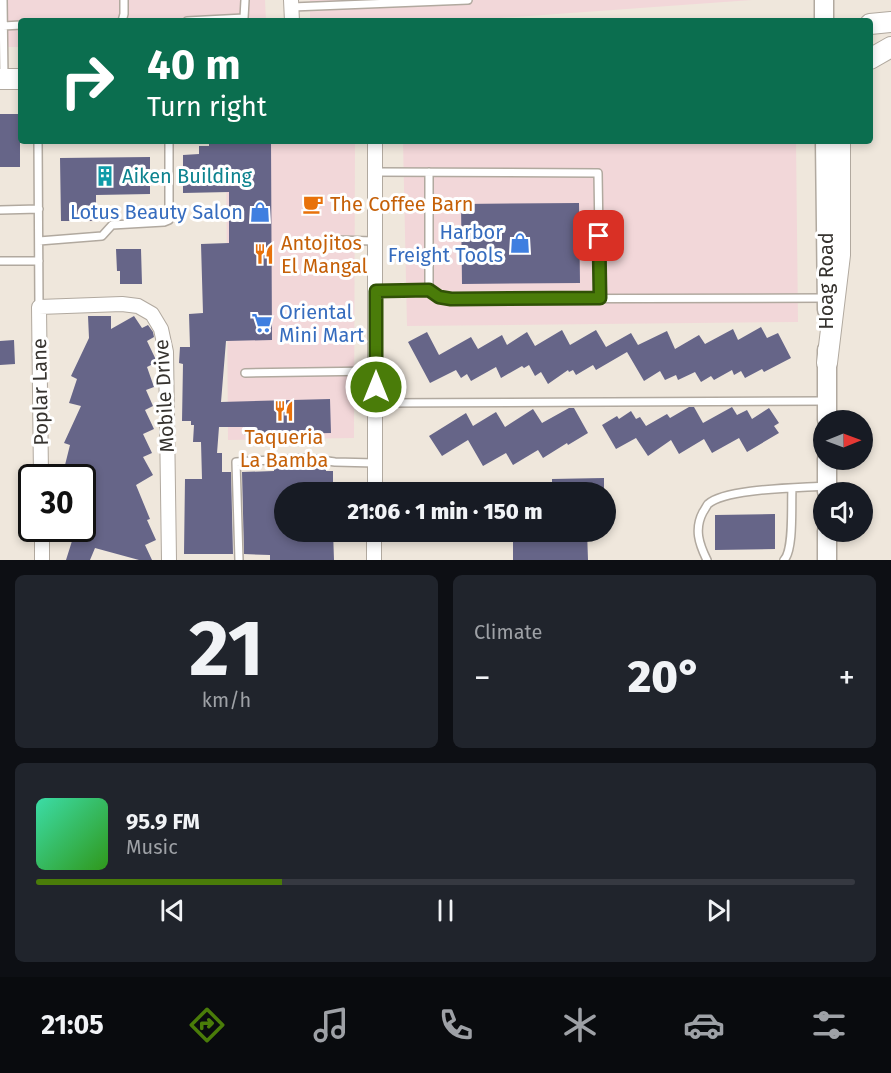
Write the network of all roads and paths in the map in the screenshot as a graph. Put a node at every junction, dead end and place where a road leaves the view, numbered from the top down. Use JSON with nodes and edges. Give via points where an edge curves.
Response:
{"nodes":[{"id":1,"x":3,"y":0,"type":"edge"},
{"id":2,"x":124,"y":0,"type":"edge"},
{"id":3,"x":245,"y":0,"type":"edge"},
{"id":4,"x":463,"y":0,"type":"edge"},
{"id":5,"x":468,"y":0,"type":"edge"},
{"id":6,"x":824,"y":0,"type":"edge"},
{"id":7,"x":292,"y":9,"type":"edge"},
{"id":8,"x":123,"y":18,"type":"edge"},
{"id":9,"x":244,"y":18,"type":"edge"},
{"id":10,"x":824,"y":18,"type":"edge"},
{"id":11,"x":891,"y":22,"type":"edge"},
{"id":12,"x":873,"y":24,"type":"edge"},
{"id":13,"x":18,"y":25,"type":"edge"},
{"id":14,"x":3,"y":26,"type":"junction"},
{"id":15,"x":891,"y":47,"type":"edge"},
{"id":16,"x":873,"y":57,"type":"edge"},
{"id":17,"x":8,"y":79,"type":"edge"},
{"id":18,"x":38,"y":144,"type":"edge"},
{"id":19,"x":169,"y":144,"type":"edge"},
{"id":20,"x":375,"y":144,"type":"edge"},
{"id":21,"x":825,"y":144,"type":"edge"},
{"id":22,"x":840,"y":144,"type":"edge"},
{"id":23,"x":375,"y":172,"type":"junction"},
{"id":24,"x":429,"y":172,"type":"junction"},
{"id":25,"x":39,"y":209,"type":"junction"},
{"id":26,"x":0,"y":210,"type":"edge"},
{"id":27,"x":333,"y":240,"type":"dead end"},
{"id":28,"x":39,"y":241,"type":"junction"},
{"id":29,"x":376,"y":241,"type":"junction"},
{"id":30,"x":0,"y":261,"type":"edge"},
{"id":31,"x":39,"y":261,"type":"junction"},
{"id":32,"x":429,"y":290,"type":"junction"},
{"id":33,"x":376,"y":291,"type":"junction"},
{"id":34,"x":600,"y":298,"type":"junction"},
{"id":35,"x":827,"y":298,"type":"junction"},
{"id":36,"x":39,"y":307,"type":"junction"},
{"id":37,"x":827,"y":363,"type":"junction"},
{"id":38,"x":376,"y":371,"type":"junction"},
{"id":39,"x":245,"y":373,"type":"dead end"},
{"id":40,"x":828,"y":401,"type":"junction"},
{"id":41,"x":376,"y":404,"type":"junction"},
{"id":42,"x":828,"y":410,"type":"edge"},
{"id":43,"x":375,"y":463,"type":"junction"},
{"id":44,"x":41,"y":464,"type":"edge"},
{"id":45,"x":375,"y":482,"type":"edge"},
{"id":46,"x":792,"y":489,"type":"junction"},
{"id":47,"x":813,"y":489,"type":"edge"},
{"id":48,"x":42,"y":542,"type":"edge"},
{"id":49,"x":374,"y":542,"type":"edge"},
{"id":50,"x":827,"y":542,"type":"edge"},
{"id":51,"x":42,"y":560,"type":"edge"},
{"id":52,"x":169,"y":560,"type":"edge"},
{"id":53,"x":239,"y":560,"type":"edge"},
{"id":54,"x":374,"y":560,"type":"edge"},
{"id":55,"x":707,"y":560,"type":"edge"},
{"id":56,"x":784,"y":560,"type":"edge"},
{"id":57,"x":827,"y":560,"type":"edge"}],
"edges":[{"from":1,"to":14,"type":"lane"},
{"from":2,"to":8,"type":"lane"},
{"from":3,"to":9,"type":"lane"},
{"from":4,"to":5,"type":"lane"},
{"from":4,"to":7,"type":"lane"},
{"from":6,"to":10,"type":"street"},
{"from":11,"to":12,"type":"main road"},
{"from":13,"to":14,"type":"lane"},
{"from":14,"to":17,"type":"lane"},
{"from":15,"to":16,"type":"main road"},
{"from":18,"to":25,"type":"lane"},
{"from":19,"to":28,"type":"lane","via":[[169,220],[112,225],[102,236]]},
{"from":20,"to":23,"type":"street"},
{"from":21,"to":35,"type":"street","name":"Hoag Road"},
{"from":22,"to":37,"type":"main road","via":[[840,255]]},
{"from":23,"to":24,"type":"lane"},
{"from":23,"to":29,"type":"street"},
{"from":24,"to":32,"type":"lane"},
{"from":24,"to":34,"type":"lane","via":[[598,173]]},
{"from":25,"to":26,"type":"lane"},
{"from":25,"to":28,"type":"lane"},
{"from":27,"to":29,"type":"lane"},
{"from":28,"to":31,"type":"lane"},
{"from":29,"to":33,"type":"street"},
{"from":30,"to":31,"type":"lane"},
{"from":31,"to":36,"type":"lane"},
{"from":32,"to":33,"type":"lane"},
{"from":32,"to":34,"type":"lane","via":[[451,299]]},
{"from":33,"to":38,"type":"street"},
{"from":34,"to":35,"type":"lane"},
{"from":35,"to":37,"type":"street","name":"Hoag Road"},
{"from":36,"to":44,"type":"street","name":"Poplar Lane"},
{"from":36,"to":52,"type":"street","name":"Mobile Drive","via":[[138,306],[152,314],[161,329],[166,352]]},
{"from":37,"to":40,"type":"street","name":"Hoag Road"},
{"from":38,"to":39,"type":"lane"},
{"from":38,"to":41,"type":"street"},
{"from":40,"to":41,"type":"lane"},
{"from":40,"to":42,"type":"street","name":"Hoag Road"},
{"from":41,"to":43,"type":"street"},
{"from":43,"to":45,"type":"street"},
{"from":43,"to":53,"type":"lane","via":[[305,458],[236,462]]},
{"from":46,"to":47,"type":"lane"},
{"from":46,"to":55,"type":"lane","via":[[728,495],[707,504],[697,532]]},
{"from":46,"to":56,"type":"lane","via":[[790,544]]},
{"from":48,"to":51,"type":"street"},
{"from":49,"to":54,"type":"street"},
{"from":50,"to":57,"type":"street"}]}
